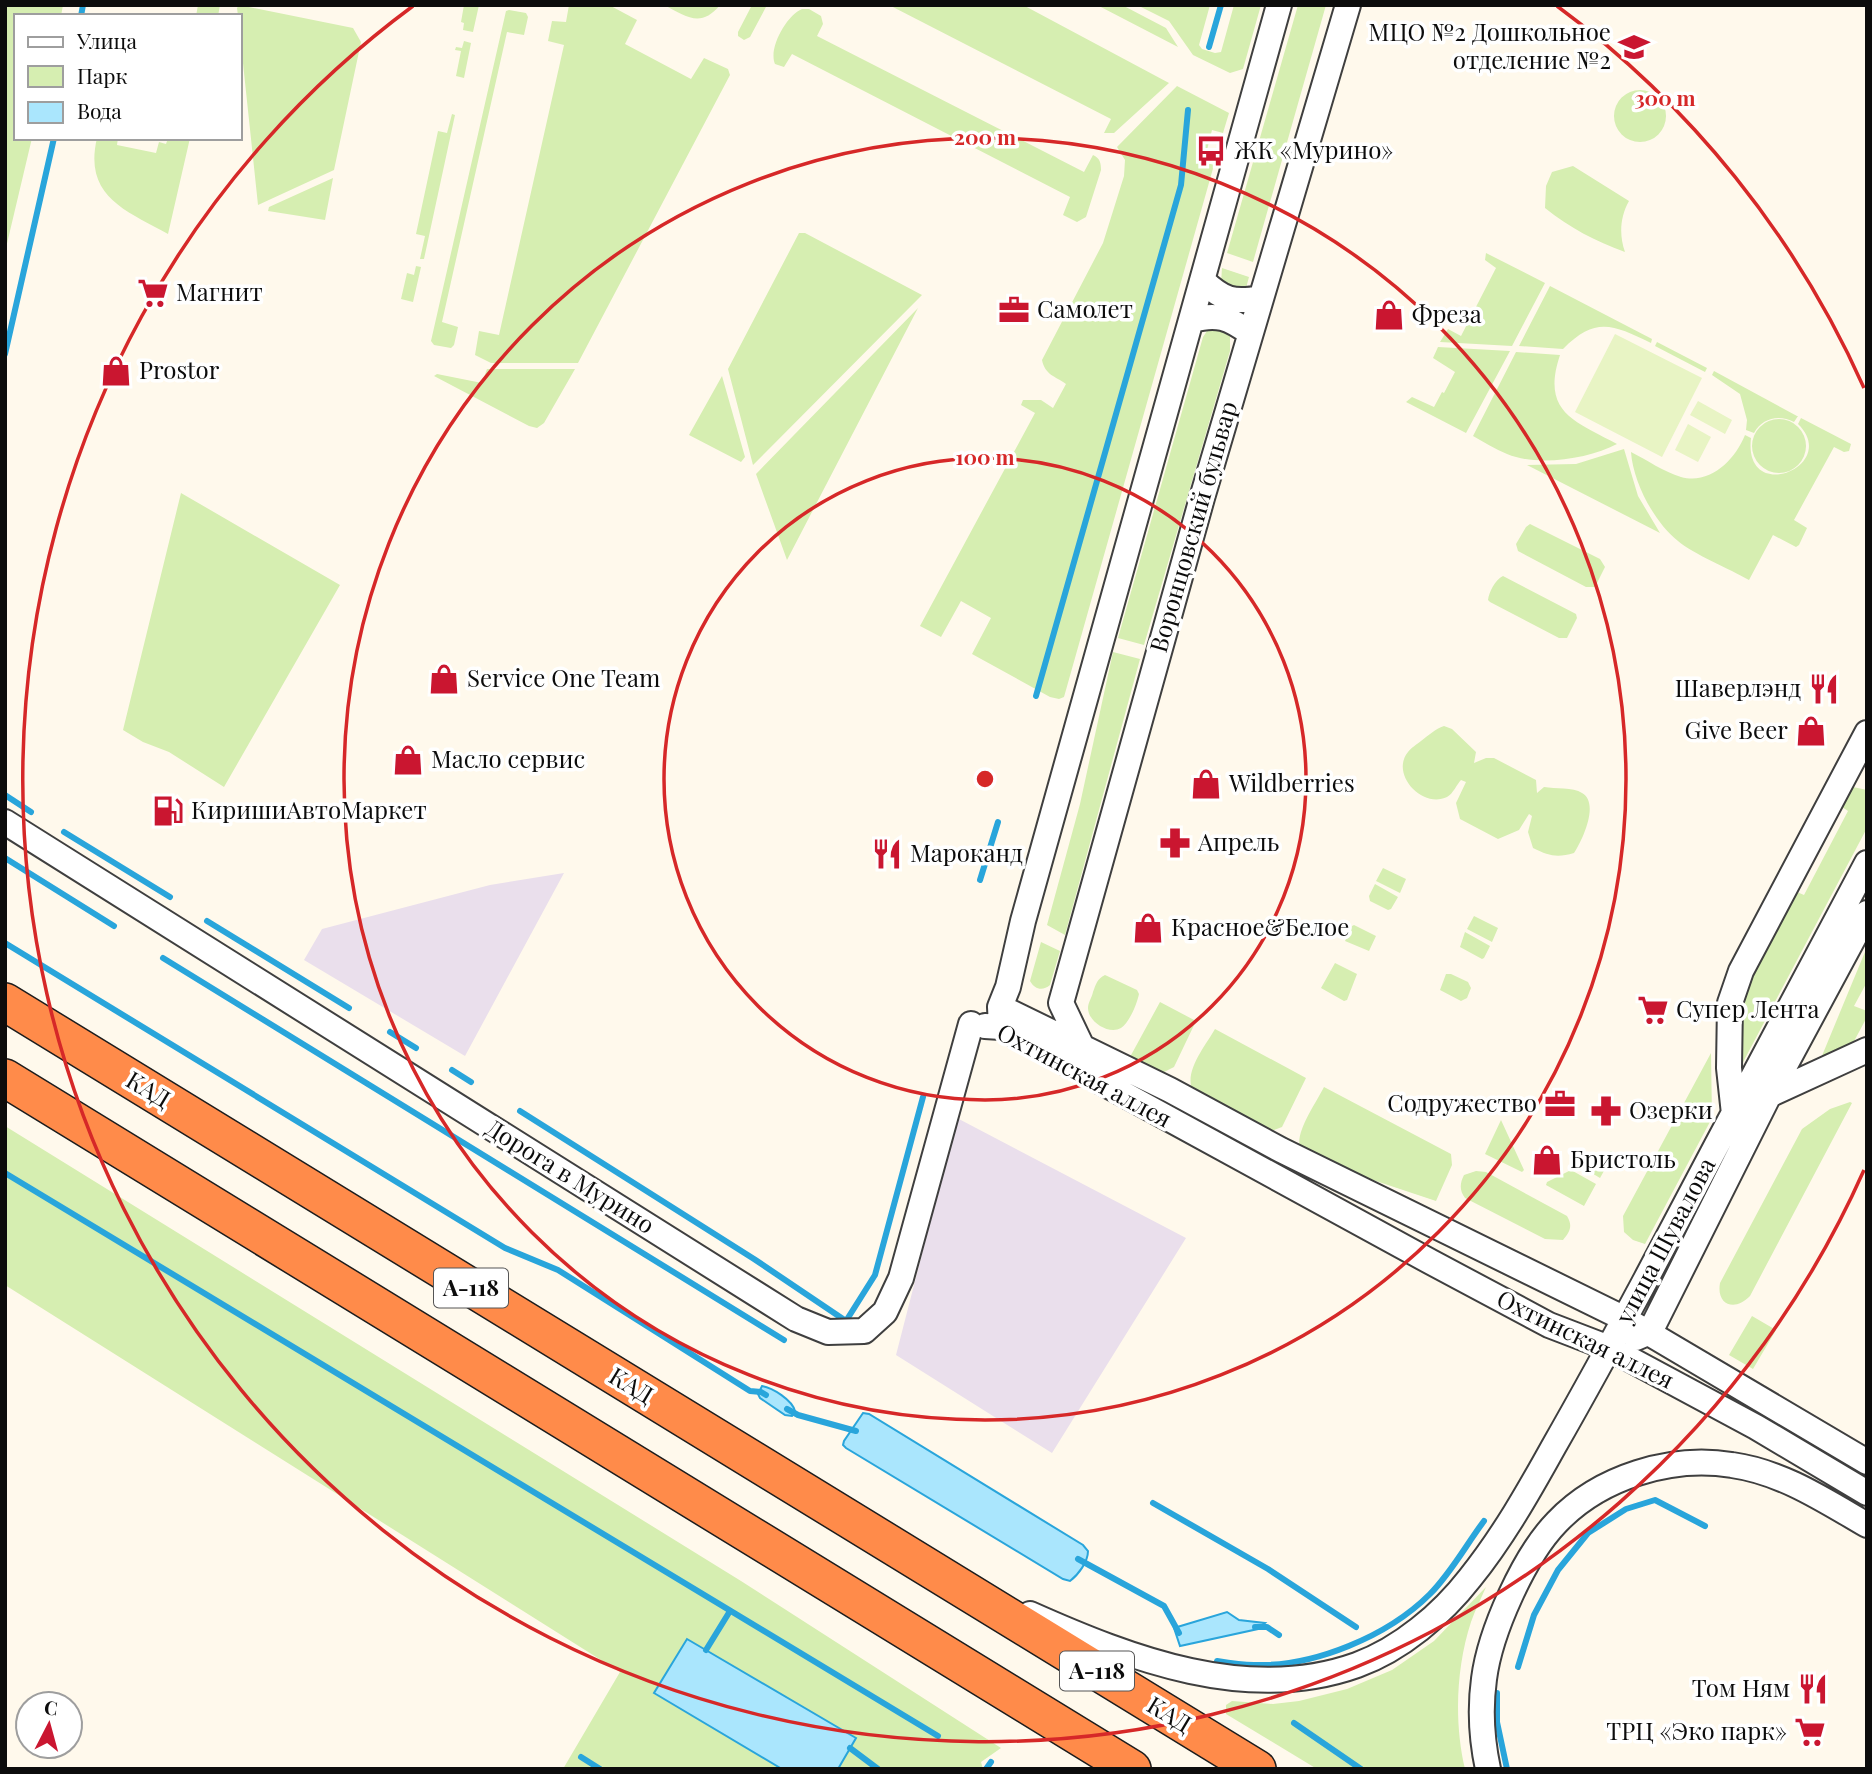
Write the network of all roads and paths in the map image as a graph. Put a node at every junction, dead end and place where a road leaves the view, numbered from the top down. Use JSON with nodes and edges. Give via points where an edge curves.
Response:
{"nodes":[{"id":1,"x":1279,"y":5,"type":"edge"},
{"id":2,"x":1348,"y":5,"type":"edge"},
{"id":3,"x":1203,"y":281,"type":"junction"},
{"id":4,"x":1261,"y":298,"type":"junction"},
{"id":5,"x":1192,"y":320,"type":"junction"},
{"id":6,"x":1250,"y":333,"type":"junction"},
{"id":7,"x":1867,"y":733,"type":"edge"},
{"id":8,"x":5,"y":822,"type":"edge"},
{"id":9,"x":1867,"y":863,"type":"edge"},
{"id":10,"x":1867,"y":913,"type":"edge"},
{"id":11,"x":5,"y":1002,"type":"edge"},
{"id":12,"x":1061,"y":1003,"type":"junction"},
{"id":13,"x":1003,"y":1007,"type":"junction"},
{"id":14,"x":971,"y":1024,"type":"joint"},
{"id":15,"x":1082,"y":1047,"type":"junction"},
{"id":16,"x":1867,"y":1050,"type":"edge"},
{"id":17,"x":5,"y":1078,"type":"edge"},
{"id":18,"x":1769,"y":1095,"type":"junction"},
{"id":19,"x":1734,"y":1114,"type":"junction"},
{"id":20,"x":1625,"y":1318,"type":"junction"},
{"id":21,"x":1650,"y":1332,"type":"junction"},
{"id":22,"x":1609,"y":1348,"type":"junction"},
{"id":23,"x":1863,"y":1455,"type":"edge"},
{"id":24,"x":1867,"y":1493,"type":"edge"},
{"id":25,"x":1867,"y":1525,"type":"edge"},
{"id":26,"x":936,"y":1573,"type":"junction"},
{"id":27,"x":1132,"y":1769,"type":"edge"},
{"id":28,"x":1257,"y":1769,"type":"edge"},
{"id":29,"x":1488,"y":1769,"type":"edge"}],
"edges":[{"from":1,"to":3,"type":"street"},
{"from":2,"to":4,"type":"street","name":"Воронцовский бульвар"},
{"from":3,"to":4,"type":"street","via":[[1217,295],[1239,302]]},
{"from":3,"to":5,"type":"street"},
{"from":4,"to":6,"type":"street","name":"Воронцовский бульвар"},
{"from":5,"to":6,"type":"street","via":[[1211,315],[1234,321]]},
{"from":5,"to":13,"type":"street","via":[[1023,921]]},
{"from":6,"to":12,"type":"street","name":"Воронцовский бульвар"},
{"from":7,"to":19,"type":"street","via":[[1748,959],[1730,1003]]},
{"from":8,"to":14,"type":"street","name":"Дорога в Мурино","via":[[796,1319],[828,1332],[864,1331],[885,1312],[901,1278]]},
{"from":9,"to":19,"type":"street","name":"улица Шувалова"},
{"from":10,"to":18,"type":"street","name":"улица Шувалова"},
{"from":11,"to":26,"type":"highway","name":"КАД","number":"А-118"},
{"from":12,"to":13,"type":"street","via":[[1033,1014],[1020,1011],[1010,1001]]},
{"from":12,"to":15,"type":"street"},
{"from":13,"to":14,"type":"street","name":"Охтинская аллея"},
{"from":13,"to":15,"type":"street","name":"Охтинская аллея"},
{"from":13,"to":22,"type":"street","name":"Охтинская аллея","via":[[1442,1269],[1549,1325]]},
{"from":15,"to":20,"type":"street","name":"Охтинская аллея"},
{"from":16,"to":18,"type":"street"},
{"from":17,"to":27,"type":"highway","number":"А-118"},
{"from":18,"to":21,"type":"street","name":"улица Шувалова"},
{"from":19,"to":20,"type":"street","name":"улица Шувалова"},
{"from":20,"to":21,"type":"street","name":"Охтинская аллея"},
{"from":20,"to":22,"type":"street","name":"улица Шувалова"},
{"from":21,"to":22,"type":"street","name":"улица Шувалова"},
{"from":21,"to":23,"type":"street","name":"Охтинская аллея"},
{"from":22,"to":24,"type":"street","name":"Охтинская аллея"},
{"from":22,"to":26,"type":"street","via":[[1524,1499],[1470,1580],[1427,1624],[1362,1664],[1327,1675],[1261,1681],[1185,1671],[1053,1624]]},
{"from":25,"to":29,"type":"street","via":[[1797,1485],[1731,1464],[1661,1466],[1585,1498],[1557,1521],[1535,1548],[1497,1629],[1484,1678],[1482,1720]]},
{"from":26,"to":28,"type":"highway","name":"КАД","number":"А-118"}]}
